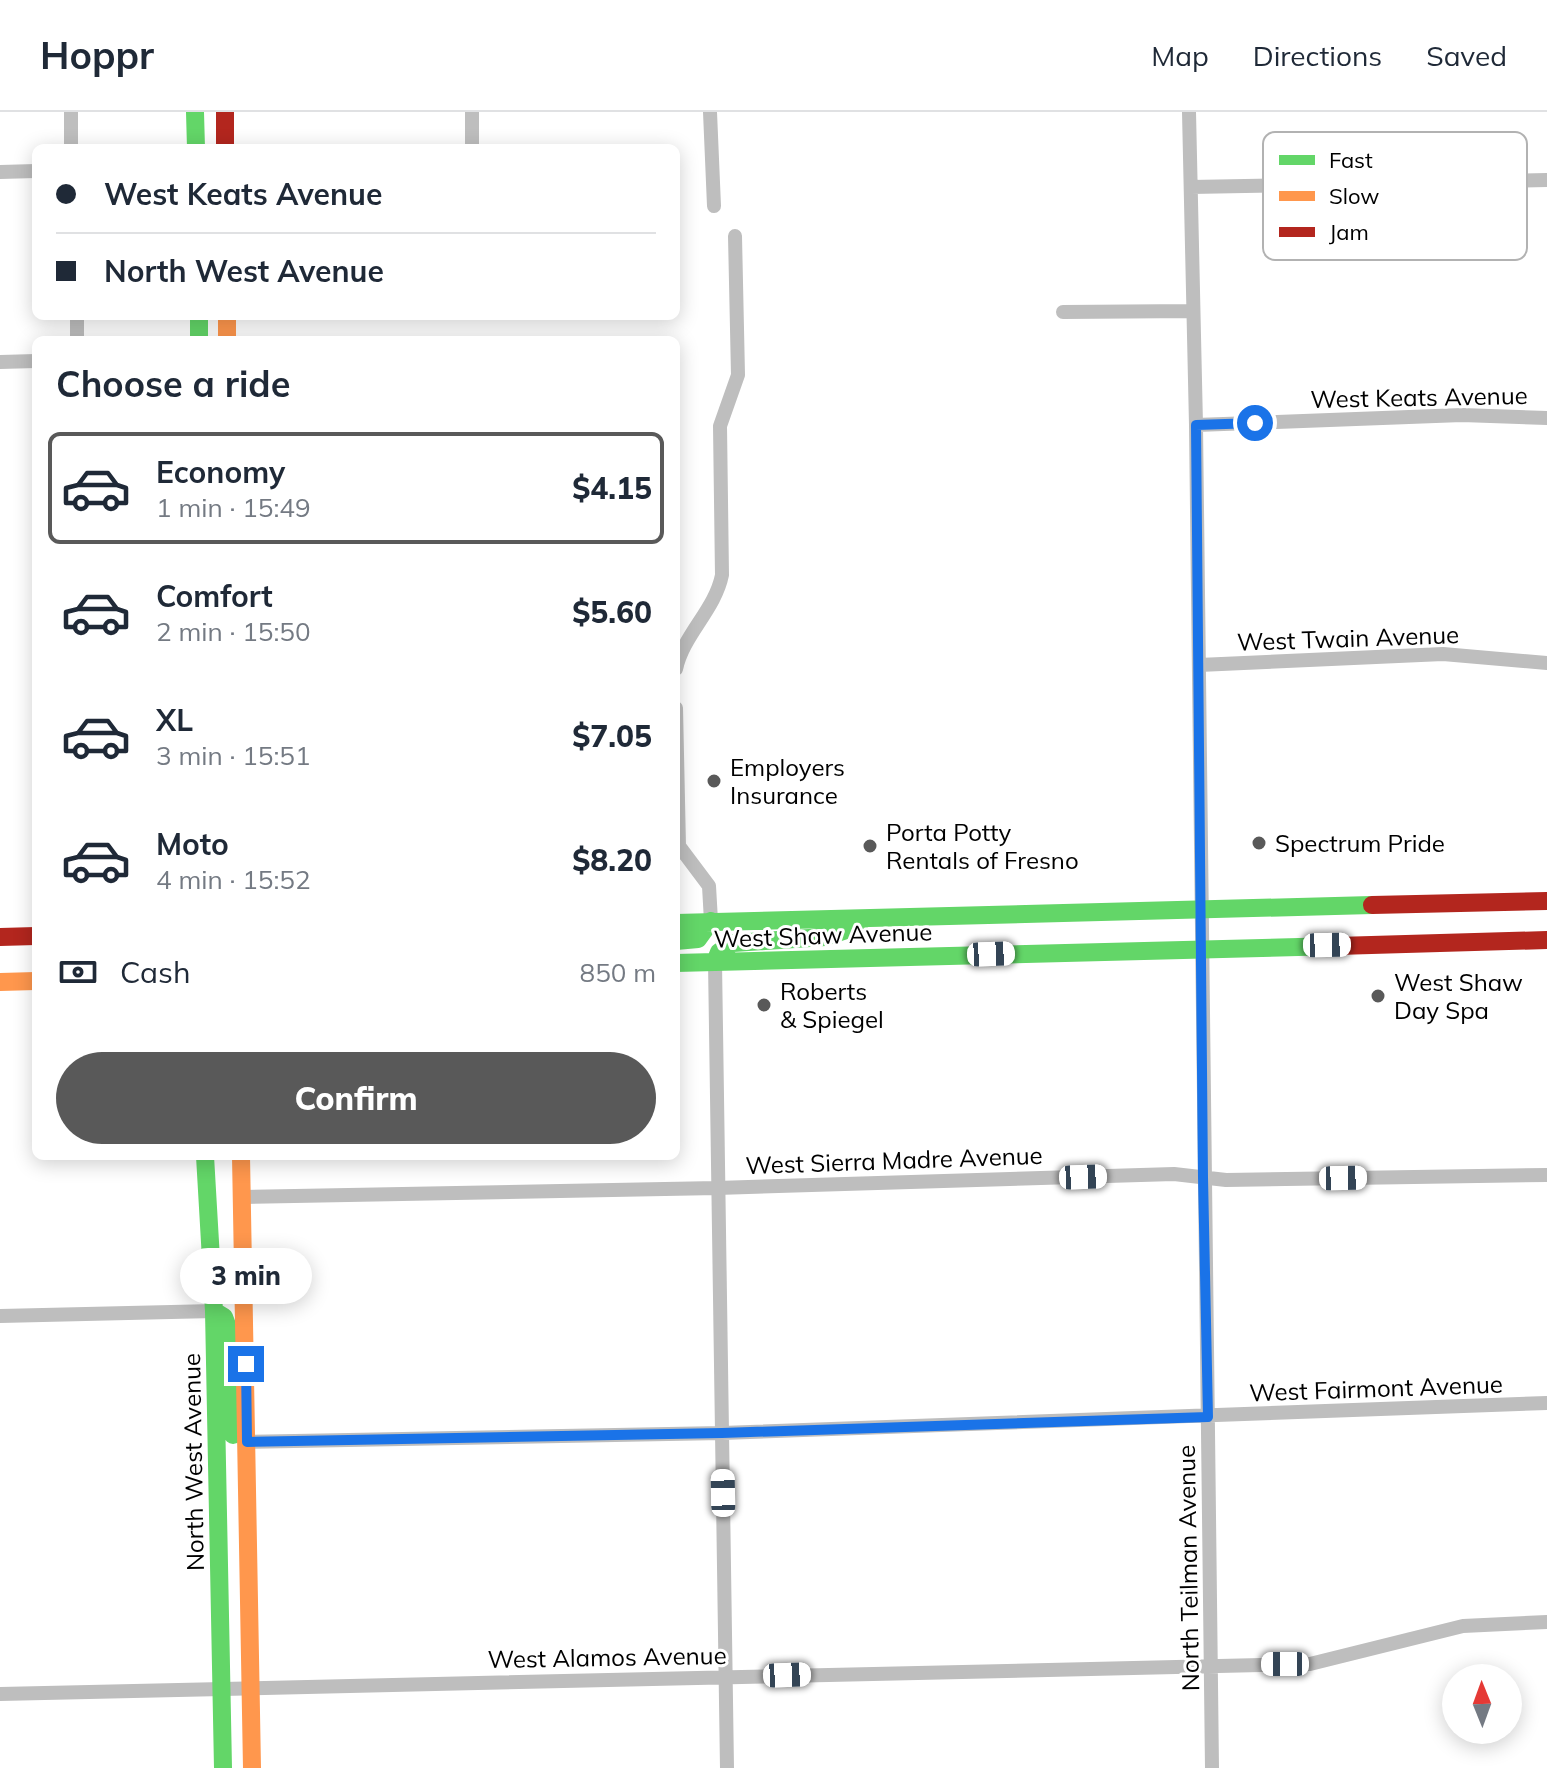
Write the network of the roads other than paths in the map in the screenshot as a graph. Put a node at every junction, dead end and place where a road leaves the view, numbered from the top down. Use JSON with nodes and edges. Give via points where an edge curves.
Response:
{"nodes":[{"id":1,"x":71,"y":112,"type":"edge"},
{"id":2,"x":195,"y":112,"type":"edge"},
{"id":3,"x":225,"y":112,"type":"edge"},
{"id":4,"x":472,"y":112,"type":"edge"},
{"id":5,"x":710,"y":112,"type":"edge"},
{"id":6,"x":1189,"y":112,"type":"edge"},
{"id":7,"x":73,"y":144,"type":"edge"},
{"id":8,"x":196,"y":144,"type":"edge"},
{"id":9,"x":225,"y":144,"type":"edge"},
{"id":10,"x":472,"y":144,"type":"edge"},
{"id":11,"x":32,"y":171,"type":"edge"},
{"id":12,"x":0,"y":172,"type":"edge"},
{"id":13,"x":1527,"y":180,"type":"edge"},
{"id":14,"x":1547,"y":180,"type":"edge"},
{"id":15,"x":1263,"y":186,"type":"edge"},
{"id":16,"x":1191,"y":187,"type":"junction"},
{"id":17,"x":714,"y":206,"type":"dead end"},
{"id":18,"x":735,"y":236,"type":"dead end"},
{"id":19,"x":1193,"y":311,"type":"junction"},
{"id":20,"x":1063,"y":312,"type":"dead end"},
{"id":21,"x":32,"y":361,"type":"edge"},
{"id":22,"x":0,"y":362,"type":"edge"},
{"id":23,"x":1547,"y":418,"type":"edge"},
{"id":24,"x":1196,"y":425,"type":"junction"},
{"id":25,"x":680,"y":658,"type":"edge"},
{"id":26,"x":1547,"y":663,"type":"edge"},
{"id":27,"x":1199,"y":665,"type":"junction"},
{"id":28,"x":680,"y":852,"type":"edge"},
{"id":29,"x":1547,"y":901,"type":"edge"},
{"id":30,"x":1200,"y":911,"type":"junction"},
{"id":31,"x":876,"y":919,"type":"junction"},
{"id":32,"x":711,"y":921,"type":"junction"},
{"id":33,"x":680,"y":923,"type":"edge"},
{"id":34,"x":32,"y":936,"type":"edge"},
{"id":35,"x":0,"y":937,"type":"edge"},
{"id":36,"x":1547,"y":940,"type":"edge"},
{"id":37,"x":680,"y":941,"type":"edge"},
{"id":38,"x":1201,"y":949,"type":"junction"},
{"id":39,"x":715,"y":962,"type":"junction"},
{"id":40,"x":680,"y":963,"type":"edge"},
{"id":41,"x":32,"y":981,"type":"edge"},
{"id":42,"x":0,"y":982,"type":"edge"},
{"id":43,"x":205,"y":1160,"type":"edge"},
{"id":44,"x":241,"y":1160,"type":"edge"},
{"id":45,"x":1547,"y":1175,"type":"edge"},
{"id":46,"x":1203,"y":1177,"type":"junction"},
{"id":47,"x":717,"y":1188,"type":"junction"},
{"id":48,"x":242,"y":1197,"type":"junction"},
{"id":49,"x":214,"y":1311,"type":"junction"},
{"id":50,"x":0,"y":1316,"type":"edge"},
{"id":51,"x":1547,"y":1403,"type":"edge"},
{"id":52,"x":1208,"y":1417,"type":"junction"},
{"id":53,"x":722,"y":1433,"type":"junction"},
{"id":54,"x":247,"y":1442,"type":"junction"},
{"id":55,"x":248,"y":1500,"type":"junction"},
{"id":56,"x":1547,"y":1622,"type":"edge"},
{"id":57,"x":1211,"y":1665,"type":"junction"},
{"id":58,"x":726,"y":1676,"type":"junction"},
{"id":59,"x":251,"y":1688,"type":"junction"},
{"id":60,"x":222,"y":1689,"type":"junction"},
{"id":61,"x":0,"y":1694,"type":"edge"},
{"id":62,"x":223,"y":1768,"type":"edge"},
{"id":63,"x":252,"y":1768,"type":"edge"},
{"id":64,"x":727,"y":1768,"type":"edge"},
{"id":65,"x":1212,"y":1768,"type":"edge"}],
"edges":[{"from":1,"to":7,"type":"street"},
{"from":2,"to":8,"type":"main road"},
{"from":3,"to":9,"type":"main road"},
{"from":4,"to":10,"type":"street"},
{"from":5,"to":17,"type":"street"},
{"from":6,"to":16,"type":"street","name":"North Teilman Avenue"},
{"from":11,"to":12,"type":"street"},
{"from":13,"to":14,"type":"street"},
{"from":15,"to":16,"type":"street"},
{"from":16,"to":19,"type":"street","name":"North Teilman Avenue"},
{"from":18,"to":25,"type":"street","via":[[738,375],[720,426],[722,575]]},
{"from":19,"to":20,"type":"street"},
{"from":19,"to":24,"type":"street","name":"North Teilman Avenue"},
{"from":21,"to":22,"type":"street"},
{"from":23,"to":24,"type":"street","name":"West Keats Avenue","via":[[1462,415]]},
{"from":24,"to":27,"type":"street","name":"North Teilman Avenue"},
{"from":26,"to":27,"type":"street","name":"West Twain Avenue","via":[[1443,654]]},
{"from":27,"to":30,"type":"street","name":"North Teilman Avenue"},
{"from":28,"to":32,"type":"street","via":[[709,886]]},
{"from":29,"to":30,"type":"main road","name":"West Shaw Avenue"},
{"from":30,"to":31,"type":"main road","name":"West Shaw Avenue"},
{"from":30,"to":38,"type":"street","name":"North Teilman Avenue"},
{"from":31,"to":32,"type":"main road","name":"West Shaw Avenue"},
{"from":31,"to":39,"type":"main road","via":[[825,937],[733,943]]},
{"from":32,"to":33,"type":"main road","name":"West Shaw Avenue"},
{"from":32,"to":37,"type":"main road","via":[[698,939]]},
{"from":34,"to":35,"type":"main road"},
{"from":36,"to":38,"type":"main road","name":"West Shaw Avenue"},
{"from":38,"to":39,"type":"main road","name":"West Shaw Avenue"},
{"from":38,"to":46,"type":"street","name":"North Teilman Avenue"},
{"from":39,"to":40,"type":"main road","name":"West Shaw Avenue"},
{"from":39,"to":47,"type":"street"},
{"from":41,"to":42,"type":"main road"},
{"from":43,"to":49,"type":"main road","name":"North West Avenue"},
{"from":44,"to":48,"type":"main road"},
{"from":45,"to":46,"type":"street","name":"West Sierra Madre Avenue"},
{"from":46,"to":47,"type":"street","name":"West Sierra Madre Avenue"},
{"from":46,"to":52,"type":"street","name":"North Teilman Avenue"},
{"from":47,"to":48,"type":"street","name":"West Sierra Madre Avenue"},
{"from":47,"to":53,"type":"street"},
{"from":48,"to":54,"type":"main road"},
{"from":49,"to":50,"type":"street"},
{"from":49,"to":55,"type":"main road","via":[[224,1317],[230,1333],[234,1467]]},
{"from":49,"to":60,"type":"main road","name":"North West Avenue"},
{"from":51,"to":52,"type":"street","name":"West Fairmont Avenue"},
{"from":52,"to":53,"type":"street","name":"West Fairmont Avenue"},
{"from":52,"to":57,"type":"street","name":"North Teilman Avenue"},
{"from":53,"to":54,"type":"street","name":"West Fairmont Avenue"},
{"from":53,"to":58,"type":"street"},
{"from":54,"to":55,"type":"main road"},
{"from":55,"to":59,"type":"main road"},
{"from":56,"to":57,"type":"street","name":"West Alamos Avenue","via":[[1463,1626],[1310,1664]]},
{"from":57,"to":58,"type":"street","name":"West Alamos Avenue"},
{"from":57,"to":65,"type":"street","name":"North Teilman Avenue"},
{"from":58,"to":59,"type":"street","name":"West Alamos Avenue"},
{"from":58,"to":64,"type":"street"},
{"from":59,"to":60,"type":"street","name":"West Alamos Avenue"},
{"from":59,"to":63,"type":"main road"},
{"from":60,"to":61,"type":"street","name":"West Alamos Avenue"},
{"from":60,"to":62,"type":"main road","name":"North West Avenue"}]}
